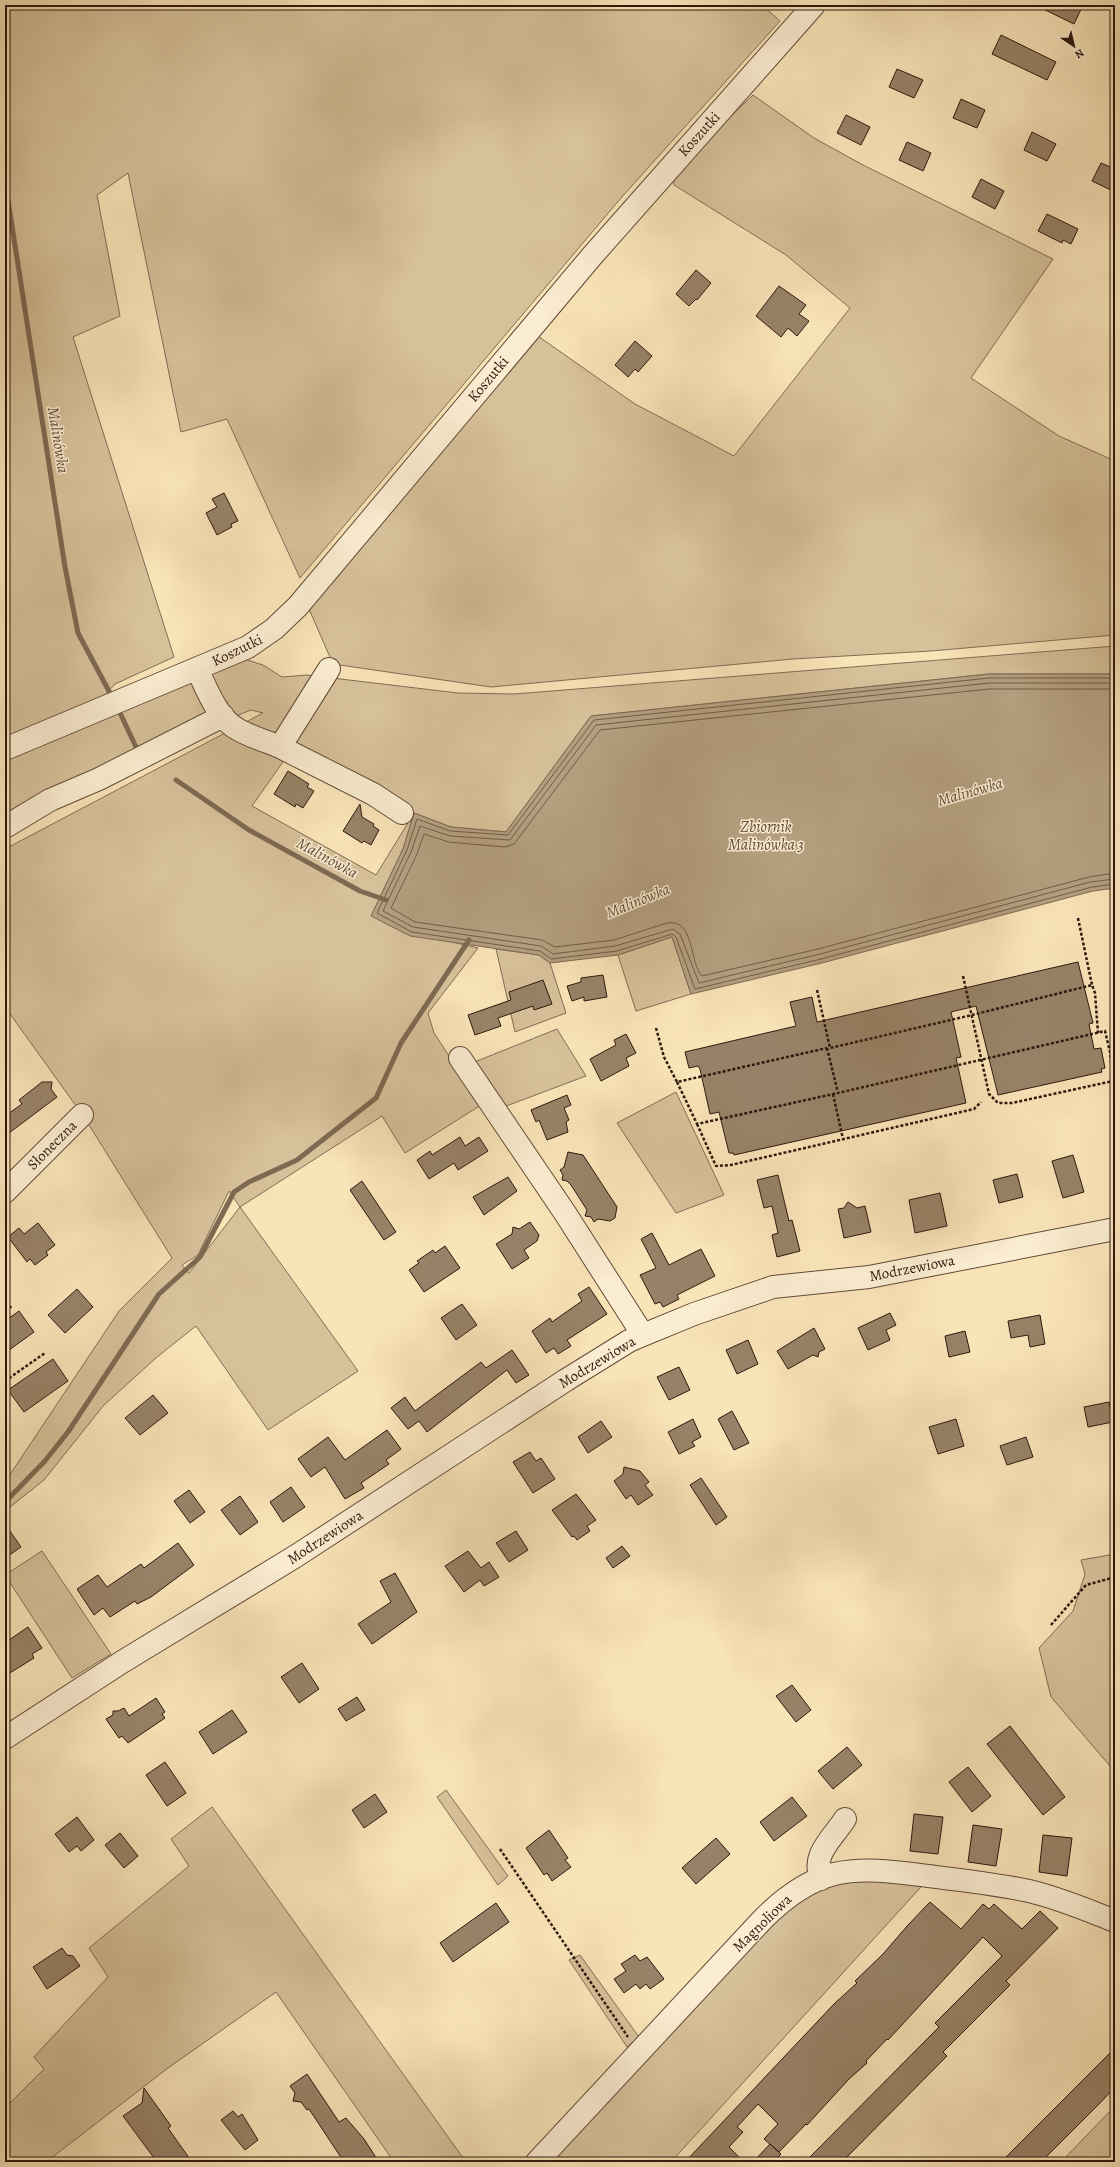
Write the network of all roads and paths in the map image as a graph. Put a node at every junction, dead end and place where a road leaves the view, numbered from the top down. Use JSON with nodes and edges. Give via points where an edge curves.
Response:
{"nodes":[{"id":1,"x":814,"y":5,"type":"edge"},
{"id":2,"x":197,"y":669,"type":"junction"},
{"id":3,"x":329,"y":669,"type":"dead end"},
{"id":4,"x":229,"y":722,"type":"junction"},
{"id":5,"x":280,"y":747,"type":"junction"},
{"id":6,"x":5,"y":749,"type":"edge"},
{"id":7,"x":402,"y":813,"type":"dead end"},
{"id":8,"x":5,"y":827,"type":"edge"},
{"id":9,"x":1078,"y":918,"type":"dead end"},
{"id":10,"x":963,"y":976,"type":"dead end"},
{"id":11,"x":1092,"y":985,"type":"junction"},
{"id":12,"x":817,"y":990,"type":"dead end"},
{"id":13,"x":972,"y":1016,"type":"junction"},
{"id":14,"x":656,"y":1028,"type":"dead end"},
{"id":15,"x":1098,"y":1033,"type":"junction"},
{"id":16,"x":829,"y":1048,"type":"junction"},
{"id":17,"x":460,"y":1058,"type":"dead end"},
{"id":18,"x":982,"y":1059,"type":"junction"},
{"id":19,"x":1113,"y":1081,"type":"junction"},
{"id":20,"x":676,"y":1082,"type":"junction"},
{"id":21,"x":1115,"y":1088,"type":"edge"},
{"id":22,"x":838,"y":1093,"type":"junction"},
{"id":23,"x":833,"y":1094,"type":"junction"},
{"id":24,"x":982,"y":1102,"type":"dead end"},
{"id":25,"x":82,"y":1115,"type":"dead end"},
{"id":26,"x":697,"y":1124,"type":"junction"},
{"id":27,"x":843,"y":1139,"type":"junction"},
{"id":28,"x":5,"y":1192,"type":"edge"},
{"id":29,"x":1115,"y":1229,"type":"edge"},
{"id":30,"x":13,"y":1305,"type":"dead end"},
{"id":31,"x":5,"y":1311,"type":"edge"},
{"id":32,"x":643,"y":1335,"type":"junction"},
{"id":33,"x":45,"y":1353,"type":"dead end"},
{"id":34,"x":5,"y":1381,"type":"edge"},
{"id":35,"x":1115,"y":1577,"type":"edge"},
{"id":36,"x":1051,"y":1625,"type":"dead end"},
{"id":37,"x":5,"y":1738,"type":"edge"},
{"id":38,"x":845,"y":1819,"type":"dead end"},
{"id":39,"x":500,"y":1849,"type":"dead end"},
{"id":40,"x":821,"y":1879,"type":"junction"},
{"id":41,"x":1115,"y":1921,"type":"edge"},
{"id":42,"x":638,"y":2052,"type":"junction"},
{"id":43,"x":537,"y":2162,"type":"edge"}],
"edges":[{"from":1,"to":2,"type":"street","name":"Koszutki","via":[[592,256],[298,606],[262,639]]},
{"from":2,"to":4,"type":"street","via":[[213,701]]},
{"from":2,"to":6,"type":"street","name":"Koszutki"},
{"from":3,"to":5,"type":"street"},
{"from":4,"to":5,"type":"street"},
{"from":4,"to":8,"type":"street","via":[[50,800]]},
{"from":5,"to":7,"type":"street","via":[[373,794]]},
{"from":9,"to":11,"type":"path"},
{"from":10,"to":13,"type":"path"},
{"from":11,"to":13,"type":"path"},
{"from":11,"to":15,"type":"path"},
{"from":12,"to":16,"type":"path"},
{"from":13,"to":16,"type":"path"},
{"from":13,"to":18,"type":"path"},
{"from":14,"to":20,"type":"path","via":[[664,1057]]},
{"from":15,"to":18,"type":"path"},
{"from":15,"to":19,"type":"path","via":[[1105,1031]]},
{"from":16,"to":20,"type":"path"},
{"from":16,"to":22,"type":"path"},
{"from":17,"to":32,"type":"street","name":"Modrzewiowa","via":[[565,1213]]},
{"from":18,"to":19,"type":"path","via":[[989,1094],[998,1103],[1012,1103]]},
{"from":18,"to":22,"type":"path"},
{"from":19,"to":21,"type":"path"},
{"from":20,"to":26,"type":"path"},
{"from":22,"to":23,"type":"path"},
{"from":23,"to":26,"type":"path"},
{"from":23,"to":27,"type":"path"},
{"from":24,"to":27,"type":"path","via":[[974,1109]]},
{"from":25,"to":28,"type":"street","name":"Słoneczna"},
{"from":26,"to":27,"type":"path","via":[[716,1166],[731,1165]]},
{"from":29,"to":32,"type":"street","name":"Modrzewiowa","via":[[869,1277],[773,1287],[694,1314]]},
{"from":30,"to":31,"type":"path"},
{"from":32,"to":37,"type":"street","name":"Modrzewiowa","via":[[566,1380],[296,1556],[122,1662]]},
{"from":33,"to":34,"type":"path"},
{"from":35,"to":36,"type":"path","via":[[1086,1586]]},
{"from":38,"to":40,"type":"street","via":[[819,1855],[817,1869]]},
{"from":39,"to":42,"type":"path"},
{"from":40,"to":41,"type":"street","name":"Magnoliowa","via":[[834,1874],[878,1871],[966,1881],[1036,1893]]},
{"from":40,"to":42,"type":"street","name":"Magnoliowa","via":[[784,1899]]},
{"from":42,"to":43,"type":"street","name":"Magnoliowa"}]}
